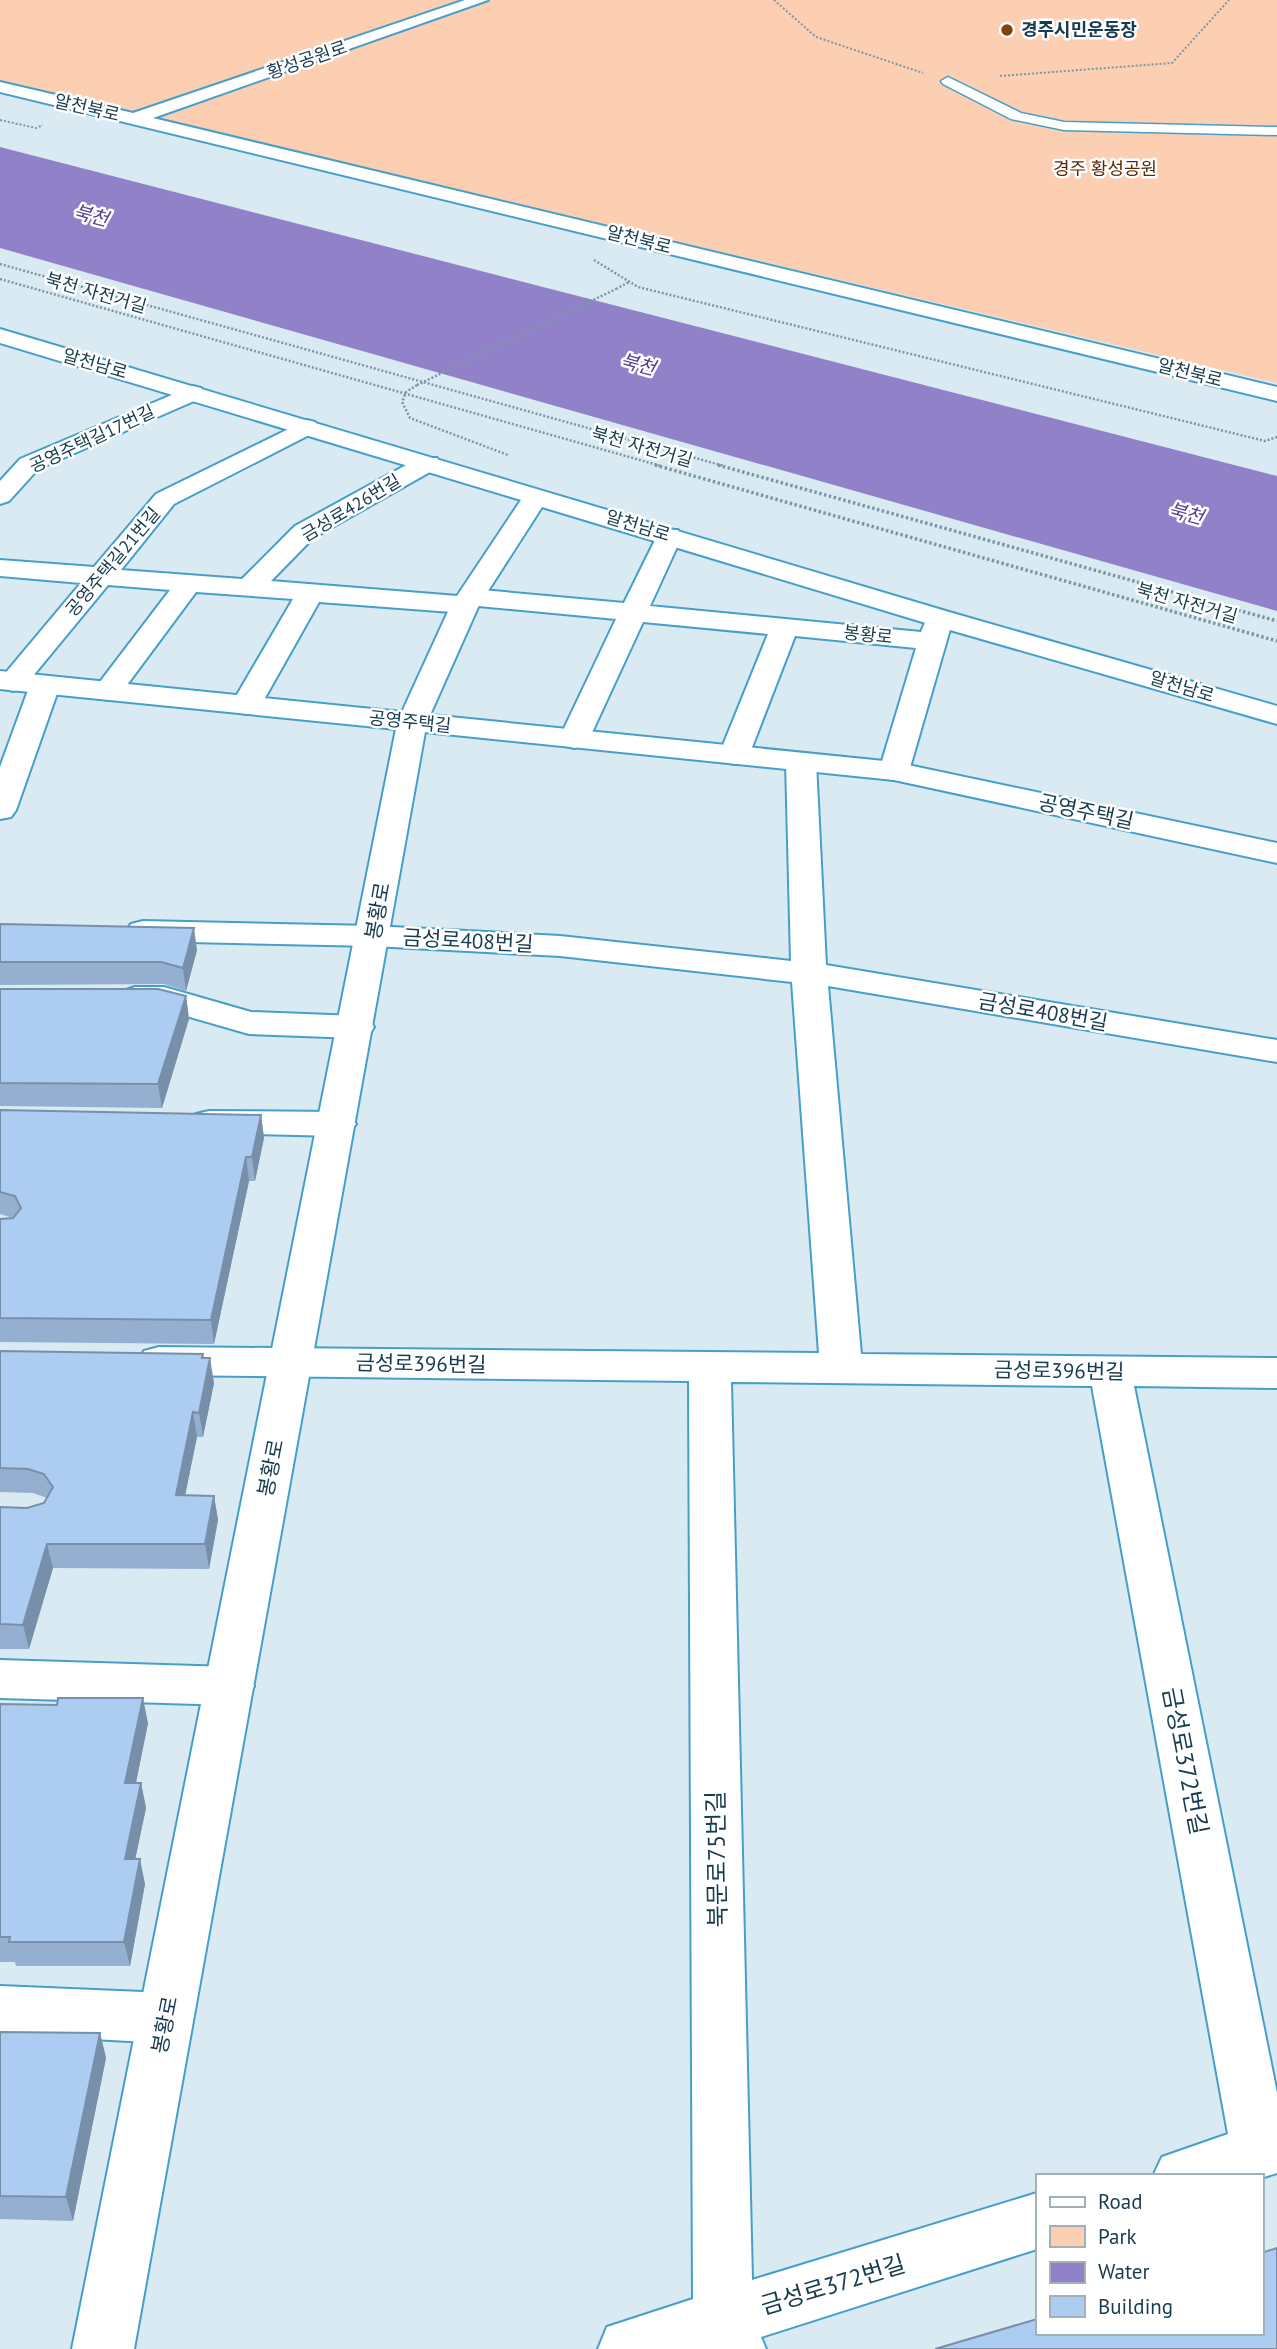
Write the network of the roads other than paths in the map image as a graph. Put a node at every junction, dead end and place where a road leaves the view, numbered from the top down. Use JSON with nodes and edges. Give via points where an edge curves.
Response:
{"nodes":[{"id":1,"x":480,"y":0,"type":"edge"},
{"id":2,"x":948,"y":81,"type":"road end"},
{"id":3,"x":0,"y":87,"type":"edge"},
{"id":4,"x":134,"y":119,"type":"junction"},
{"id":5,"x":1277,"y":131,"type":"edge"},
{"id":6,"x":0,"y":336,"type":"edge"},
{"id":7,"x":193,"y":393,"type":"junction"},
{"id":8,"x":1277,"y":394,"type":"edge"},
{"id":9,"x":307,"y":427,"type":"junction"},
{"id":10,"x":0,"y":455,"type":"edge"},
{"id":11,"x":0,"y":462,"type":"edge"},
{"id":12,"x":428,"y":463,"type":"junction"},
{"id":13,"x":29,"y":464,"type":"junction"},
{"id":14,"x":537,"y":495,"type":"junction"},
{"id":15,"x":0,"y":496,"type":"edge"},
{"id":16,"x":669,"y":536,"type":"junction"},
{"id":17,"x":0,"y":568,"type":"edge"},
{"id":18,"x":102,"y":576,"type":"junction"},
{"id":19,"x":189,"y":583,"type":"junction"},
{"id":20,"x":249,"y":588,"type":"junction"},
{"id":21,"x":310,"y":593,"type":"junction"},
{"id":22,"x":468,"y":601,"type":"junction"},
{"id":23,"x":634,"y":611,"type":"junction"},
{"id":24,"x":785,"y":626,"type":"junction"},
{"id":25,"x":935,"y":630,"type":"junction"},
{"id":26,"x":6,"y":681,"type":"edge"},
{"id":27,"x":44,"y":685,"type":"junction"},
{"id":28,"x":108,"y":691,"type":"junction"},
{"id":29,"x":246,"y":705,"type":"junction"},
{"id":30,"x":1277,"y":715,"type":"edge"},
{"id":31,"x":412,"y":722,"type":"junction"},
{"id":32,"x":574,"y":738,"type":"junction"},
{"id":33,"x":734,"y":755,"type":"junction"},
{"id":34,"x":801,"y":762,"type":"junction"},
{"id":35,"x":894,"y":771,"type":"junction"},
{"id":36,"x":0,"y":810,"type":"edge"},
{"id":37,"x":1277,"y":853,"type":"edge"},
{"id":38,"x":111,"y":930,"type":"edge"},
{"id":39,"x":373,"y":936,"type":"junction"},
{"id":40,"x":809,"y":973,"type":"junction"},
{"id":41,"x":96,"y":998,"type":"edge"},
{"id":42,"x":356,"y":1027,"type":"junction"},
{"id":43,"x":1277,"y":1051,"type":"edge"},
{"id":44,"x":176,"y":1122,"type":"edge"},
{"id":45,"x":337,"y":1124,"type":"junction"},
{"id":46,"x":125,"y":1360,"type":"edge"},
{"id":47,"x":292,"y":1362,"type":"junction"},
{"id":48,"x":710,"y":1367,"type":"junction"},
{"id":49,"x":841,"y":1368,"type":"junction"},
{"id":50,"x":1111,"y":1371,"type":"junction"},
{"id":51,"x":1277,"y":1373,"type":"edge"},
{"id":52,"x":0,"y":1679,"type":"edge"},
{"id":53,"x":230,"y":1686,"type":"junction"},
{"id":54,"x":0,"y":2010,"type":"edge"},
{"id":55,"x":166,"y":2018,"type":"junction"},
{"id":56,"x":1268,"y":2149,"type":"edge"},
{"id":57,"x":1188,"y":2174,"type":"edge"},
{"id":58,"x":1036,"y":2221,"type":"edge"},
{"id":59,"x":729,"y":2334,"type":"edge"},
{"id":60,"x":103,"y":2349,"type":"edge"},
{"id":61,"x":629,"y":2349,"type":"edge"}],
"edges":[{"from":1,"to":4,"type":"street","name":"황성공원로"},
{"from":2,"to":5,"type":"street","via":[[1016,116],[1064,126]]},
{"from":3,"to":4,"type":"street","name":"알천북로"},
{"from":4,"to":8,"type":"street","name":"알천북로"},
{"from":6,"to":7,"type":"street","name":"알천남로"},
{"from":7,"to":9,"type":"street","name":"알천남로"},
{"from":7,"to":13,"type":"street","name":"공영주택길17번길"},
{"from":9,"to":12,"type":"street","name":"알천남로"},
{"from":9,"to":18,"type":"street","name":"공영주택길21번길","via":[[165,499]]},
{"from":10,"to":13,"type":"street"},
{"from":11,"to":13,"type":"street"},
{"from":12,"to":14,"type":"street","name":"알천남로"},
{"from":12,"to":20,"type":"street","name":"금성로426번길","via":[[304,532]]},
{"from":13,"to":15,"type":"street","name":"공영주택길17번길"},
{"from":14,"to":16,"type":"street","name":"알천남로"},
{"from":14,"to":22,"type":"street","name":"봉황로"},
{"from":16,"to":23,"type":"street"},
{"from":16,"to":25,"type":"street","name":"알천남로"},
{"from":17,"to":18,"type":"street"},
{"from":18,"to":19,"type":"street"},
{"from":18,"to":26,"type":"street","name":"공영주택길21번길"},
{"from":19,"to":20,"type":"street"},
{"from":19,"to":28,"type":"street"},
{"from":20,"to":21,"type":"street"},
{"from":21,"to":22,"type":"street"},
{"from":21,"to":29,"type":"street"},
{"from":22,"to":23,"type":"street","name":"봉황로"},
{"from":22,"to":31,"type":"street","name":"봉황로"},
{"from":23,"to":24,"type":"street","name":"봉황로"},
{"from":23,"to":32,"type":"street"},
{"from":24,"to":25,"type":"street","name":"봉황로"},
{"from":24,"to":33,"type":"street"},
{"from":25,"to":30,"type":"street","name":"알천남로"},
{"from":25,"to":35,"type":"street"},
{"from":26,"to":27,"type":"street","name":"공영주택길"},
{"from":27,"to":28,"type":"street","name":"공영주택길"},
{"from":27,"to":36,"type":"street"},
{"from":28,"to":29,"type":"street","name":"공영주택길"},
{"from":29,"to":31,"type":"street","name":"공영주택길"},
{"from":31,"to":32,"type":"street","name":"공영주택길"},
{"from":31,"to":39,"type":"street","name":"봉황로"},
{"from":32,"to":33,"type":"street","name":"공영주택길"},
{"from":33,"to":34,"type":"street","name":"공영주택길"},
{"from":34,"to":35,"type":"street","name":"공영주택길"},
{"from":34,"to":40,"type":"street"},
{"from":35,"to":37,"type":"street","name":"공영주택길"},
{"from":38,"to":39,"type":"street","name":"금성로408번길"},
{"from":39,"to":40,"type":"street","name":"금성로408번길","via":[[560,946]]},
{"from":39,"to":42,"type":"street","name":"봉황로"},
{"from":40,"to":43,"type":"street","name":"금성로408번길"},
{"from":40,"to":49,"type":"street"},
{"from":41,"to":42,"type":"street","via":[[164,998],[249,1023]]},
{"from":42,"to":45,"type":"street","name":"봉황로"},
{"from":44,"to":45,"type":"street"},
{"from":45,"to":47,"type":"street","name":"봉황로"},
{"from":46,"to":47,"type":"street","name":"금성로396번길"},
{"from":47,"to":48,"type":"street","name":"금성로396번길"},
{"from":47,"to":53,"type":"street","name":"봉황로"},
{"from":48,"to":49,"type":"street","name":"금성로396번길"},
{"from":48,"to":59,"type":"street","name":"북문로75번길"},
{"from":49,"to":50,"type":"street","name":"금성로396번길"},
{"from":50,"to":51,"type":"street","name":"금성로396번길"},
{"from":50,"to":56,"type":"street","name":"금성로372번길"},
{"from":52,"to":53,"type":"street"},
{"from":53,"to":55,"type":"street","name":"봉황로"},
{"from":54,"to":55,"type":"street"},
{"from":55,"to":60,"type":"street","name":"봉황로"},
{"from":56,"to":57,"type":"street","name":"금성로372번길"},
{"from":58,"to":59,"type":"street","name":"금성로372번길"},
{"from":59,"to":61,"type":"street","name":"금성로372번길"}]}
